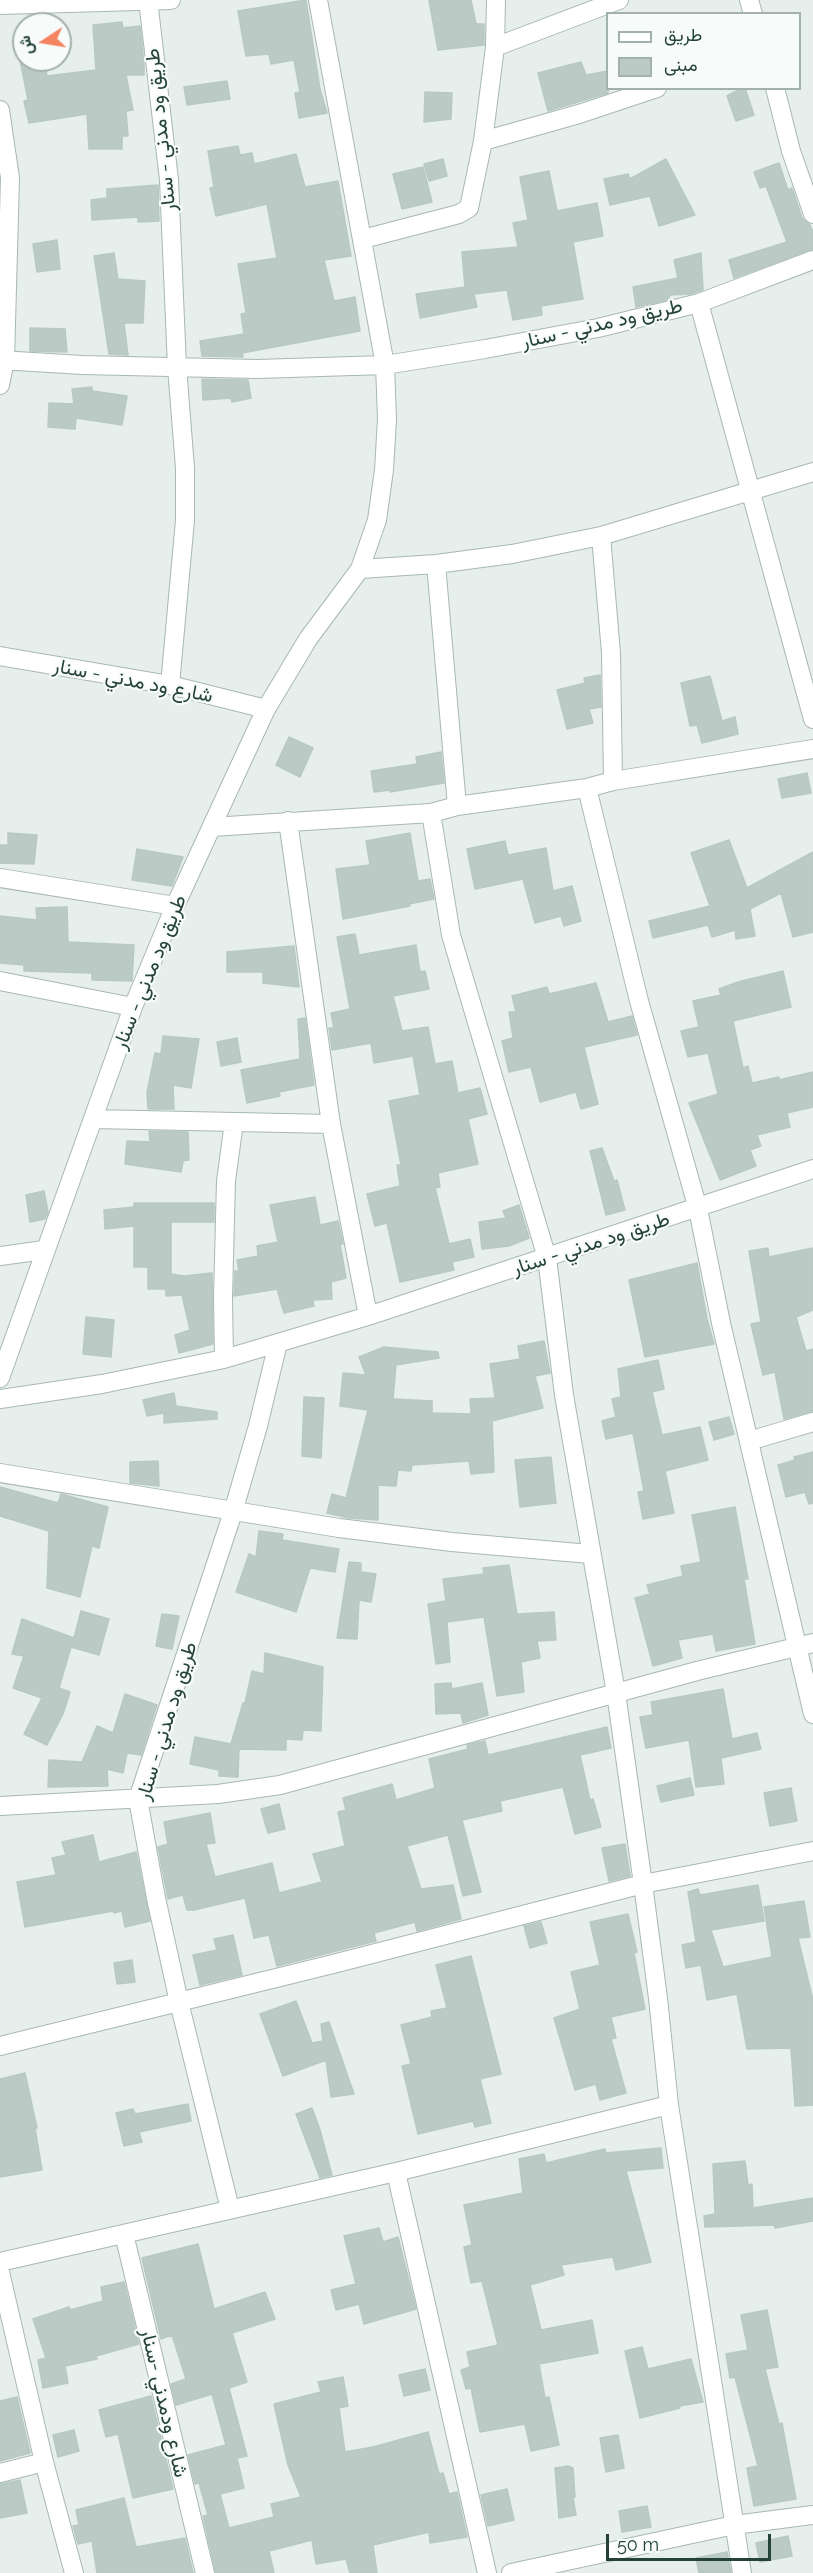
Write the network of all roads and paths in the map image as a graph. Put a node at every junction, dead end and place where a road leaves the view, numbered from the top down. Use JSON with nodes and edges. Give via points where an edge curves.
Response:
{"nodes":[{"id":1,"x":171,"y":0,"type":"edge"},
{"id":2,"x":318,"y":0,"type":"edge"},
{"id":3,"x":496,"y":0,"type":"edge"},
{"id":4,"x":619,"y":0,"type":"edge"},
{"id":5,"x":148,"y":1,"type":"edge"},
{"id":6,"x":0,"y":4,"type":"edge"},
{"id":7,"x":495,"y":47,"type":"junction"},
{"id":8,"x":651,"y":90,"type":"edge"},
{"id":9,"x":776,"y":90,"type":"edge"},
{"id":10,"x":0,"y":110,"type":"edge"},
{"id":11,"x":483,"y":141,"type":"junction"},
{"id":12,"x":813,"y":214,"type":"edge"},
{"id":13,"x":363,"y":239,"type":"junction"},
{"id":14,"x":813,"y":260,"type":"edge"},
{"id":15,"x":699,"y":303,"type":"junction"},
{"id":16,"x":2,"y":360,"type":"edge"},
{"id":17,"x":385,"y":365,"type":"junction"},
{"id":18,"x":177,"y":367,"type":"junction"},
{"id":19,"x":0,"y":385,"type":"edge"},
{"id":20,"x":813,"y":472,"type":"edge"},
{"id":21,"x":752,"y":492,"type":"junction"},
{"id":22,"x":601,"y":537,"type":"junction"},
{"id":23,"x":436,"y":564,"type":"junction"},
{"id":24,"x":360,"y":569,"type":"junction"},
{"id":25,"x":0,"y":656,"type":"edge"},
{"id":26,"x":170,"y":685,"type":"junction"},
{"id":27,"x":266,"y":709,"type":"junction"},
{"id":28,"x":813,"y":719,"type":"edge"},
{"id":29,"x":813,"y":749,"type":"edge"},
{"id":30,"x":614,"y":781,"type":"junction"},
{"id":31,"x":587,"y":788,"type":"junction"},
{"id":32,"x":457,"y":806,"type":"junction"},
{"id":33,"x":431,"y":813,"type":"junction"},
{"id":34,"x":288,"y":821,"type":"junction"},
{"id":35,"x":212,"y":827,"type":"junction"},
{"id":36,"x":0,"y":878,"type":"edge"},
{"id":37,"x":175,"y":906,"type":"junction"},
{"id":38,"x":0,"y":981,"type":"edge"},
{"id":39,"x":133,"y":1007,"type":"junction"},
{"id":40,"x":93,"y":1119,"type":"junction"},
{"id":41,"x":234,"y":1122,"type":"junction"},
{"id":42,"x":331,"y":1124,"type":"junction"},
{"id":43,"x":813,"y":1169,"type":"edge"},
{"id":44,"x":698,"y":1209,"type":"junction"},
{"id":45,"x":44,"y":1250,"type":"junction"},
{"id":46,"x":0,"y":1256,"type":"edge"},
{"id":47,"x":548,"y":1258,"type":"junction"},
{"id":48,"x":368,"y":1316,"type":"junction"},
{"id":49,"x":278,"y":1343,"type":"junction"},
{"id":50,"x":224,"y":1359,"type":"junction"},
{"id":51,"x":0,"y":1378,"type":"edge"},
{"id":52,"x":0,"y":1399,"type":"edge"},
{"id":53,"x":813,"y":1422,"type":"edge"},
{"id":54,"x":749,"y":1442,"type":"junction"},
{"id":55,"x":0,"y":1473,"type":"edge"},
{"id":56,"x":232,"y":1512,"type":"junction"},
{"id":57,"x":590,"y":1554,"type":"junction"},
{"id":58,"x":806,"y":1645,"type":"edge"},
{"id":59,"x":616,"y":1693,"type":"junction"},
{"id":60,"x":813,"y":1714,"type":"edge"},
{"id":61,"x":138,"y":1799,"type":"junction"},
{"id":62,"x":0,"y":1806,"type":"edge"},
{"id":63,"x":813,"y":1851,"type":"edge"},
{"id":64,"x":643,"y":1884,"type":"junction"},
{"id":65,"x":179,"y":2002,"type":"junction"},
{"id":66,"x":0,"y":2046,"type":"edge"},
{"id":67,"x":669,"y":2105,"type":"junction"},
{"id":68,"x":396,"y":2172,"type":"junction"},
{"id":69,"x":230,"y":2209,"type":"junction"},
{"id":70,"x":124,"y":2234,"type":"junction"},
{"id":71,"x":0,"y":2262,"type":"edge"},
{"id":72,"x":0,"y":2272,"type":"edge"},
{"id":73,"x":44,"y":2462,"type":"junction"},
{"id":74,"x":0,"y":2473,"type":"edge"},
{"id":75,"x":813,"y":2515,"type":"edge"},
{"id":76,"x":734,"y":2525,"type":"junction"},
{"id":77,"x":74,"y":2573,"type":"edge"},
{"id":78,"x":205,"y":2573,"type":"edge"},
{"id":79,"x":487,"y":2573,"type":"edge"},
{"id":80,"x":511,"y":2573,"type":"edge"},
{"id":81,"x":742,"y":2573,"type":"edge"}],
"edges":[{"from":1,"to":5,"type":"street"},
{"from":2,"to":13,"type":"street","name":"طريق ود مدني - سنار"},
{"from":3,"to":7,"type":"street"},
{"from":4,"to":7,"type":"street"},
{"from":5,"to":6,"type":"street"},
{"from":5,"to":18,"type":"street","name":"طريق ود مدني - سنار","via":[[169,180]]},
{"from":7,"to":11,"type":"street"},
{"from":8,"to":11,"type":"street"},
{"from":9,"to":12,"type":"street"},
{"from":10,"to":16,"type":"street","via":[[10,178]]},
{"from":11,"to":13,"type":"street","via":[[469,207],[459,214]]},
{"from":13,"to":17,"type":"street","name":"طريق ود مدني - سنار"},
{"from":14,"to":15,"type":"street","name":"طريق ود مدني - سنار"},
{"from":15,"to":17,"type":"street","name":"طريق ود مدني - سنار","via":[[586,330]]},
{"from":15,"to":21,"type":"street"},
{"from":16,"to":18,"type":"street","name":"طريق ود مدني - سنار"},
{"from":16,"to":19,"type":"street"},
{"from":17,"to":18,"type":"street","name":"طريق ود مدني - سنار"},
{"from":17,"to":24,"type":"street","name":"طريق ود مدني - سنار","via":[[384,470],[377,520]]},
{"from":18,"to":26,"type":"street","name":"طريق ود مدني - سنار","via":[[185,520]]},
{"from":20,"to":21,"type":"street"},
{"from":21,"to":22,"type":"street"},
{"from":21,"to":28,"type":"street"},
{"from":22,"to":23,"type":"street"},
{"from":22,"to":30,"type":"street","via":[[611,653]]},
{"from":23,"to":24,"type":"street"},
{"from":23,"to":32,"type":"street"},
{"from":24,"to":27,"type":"street","name":"طريق ود مدني - سنار","via":[[308,639]]},
{"from":25,"to":26,"type":"street","name":"شارع ود مدني - سنار"},
{"from":26,"to":27,"type":"street","name":"شارع ود مدني - سنار"},
{"from":27,"to":35,"type":"street","name":"طريق ود مدني - سنار"},
{"from":29,"to":30,"type":"street"},
{"from":30,"to":31,"type":"street"},
{"from":31,"to":32,"type":"street"},
{"from":31,"to":44,"type":"street","via":[[639,1001]]},
{"from":32,"to":33,"type":"street"},
{"from":33,"to":34,"type":"street"},
{"from":33,"to":47,"type":"street","via":[[451,934]]},
{"from":34,"to":35,"type":"street"},
{"from":34,"to":42,"type":"street"},
{"from":35,"to":37,"type":"street","name":"طريق ود مدني - سنار"},
{"from":36,"to":37,"type":"street"},
{"from":37,"to":39,"type":"street","name":"طريق ود مدني - سنار"},
{"from":38,"to":39,"type":"street"},
{"from":39,"to":40,"type":"street","name":"طريق ود مدني - سنار"},
{"from":40,"to":41,"type":"street"},
{"from":40,"to":45,"type":"street","name":"طريق ود مدني - سنار"},
{"from":41,"to":42,"type":"street"},
{"from":41,"to":50,"type":"street","via":[[226,1181]]},
{"from":42,"to":48,"type":"street"},
{"from":43,"to":44,"type":"street","name":"طريق ود مدني - سنار"},
{"from":44,"to":47,"type":"street","name":"طريق ود مدني - سنار"},
{"from":44,"to":54,"type":"street"},
{"from":45,"to":46,"type":"street"},
{"from":45,"to":51,"type":"street","name":"طريق ود مدني - سنار"},
{"from":47,"to":48,"type":"street","name":"طريق ود مدني - سنار"},
{"from":47,"to":57,"type":"street","via":[[564,1395]]},
{"from":48,"to":49,"type":"street","name":"طريق ود مدني - سنار"},
{"from":49,"to":50,"type":"street","name":"طريق ود مدني - سنار"},
{"from":49,"to":56,"type":"street","name":"طريق ود مدني - سنار"},
{"from":50,"to":52,"type":"street","name":"طريق ود مدني - سنار","via":[[102,1384]]},
{"from":53,"to":54,"type":"street"},
{"from":54,"to":58,"type":"street"},
{"from":55,"to":56,"type":"street"},
{"from":56,"to":57,"type":"street","via":[[452,1542]]},
{"from":56,"to":61,"type":"street","name":"طريق ود مدني - سنار"},
{"from":57,"to":59,"type":"street"},
{"from":58,"to":59,"type":"street"},
{"from":58,"to":60,"type":"street"},
{"from":59,"to":61,"type":"street","via":[[280,1785]]},
{"from":59,"to":64,"type":"street"},
{"from":61,"to":62,"type":"street"},
{"from":61,"to":65,"type":"street","name":"طريق ود مدني - سنار"},
{"from":63,"to":64,"type":"street"},
{"from":64,"to":65,"type":"street"},
{"from":64,"to":67,"type":"street"},
{"from":65,"to":66,"type":"street"},
{"from":65,"to":69,"type":"street","name":"طريق ود مدني - سنار"},
{"from":67,"to":68,"type":"street"},
{"from":67,"to":76,"type":"street"},
{"from":68,"to":69,"type":"street"},
{"from":68,"to":79,"type":"street"},
{"from":69,"to":70,"type":"street"},
{"from":70,"to":71,"type":"street"},
{"from":70,"to":78,"type":"street","name":"شارع ودمدني -سنار"},
{"from":72,"to":73,"type":"street"},
{"from":73,"to":74,"type":"street"},
{"from":73,"to":77,"type":"street"},
{"from":75,"to":76,"type":"street"},
{"from":76,"to":80,"type":"street"},
{"from":76,"to":81,"type":"street"}]}
